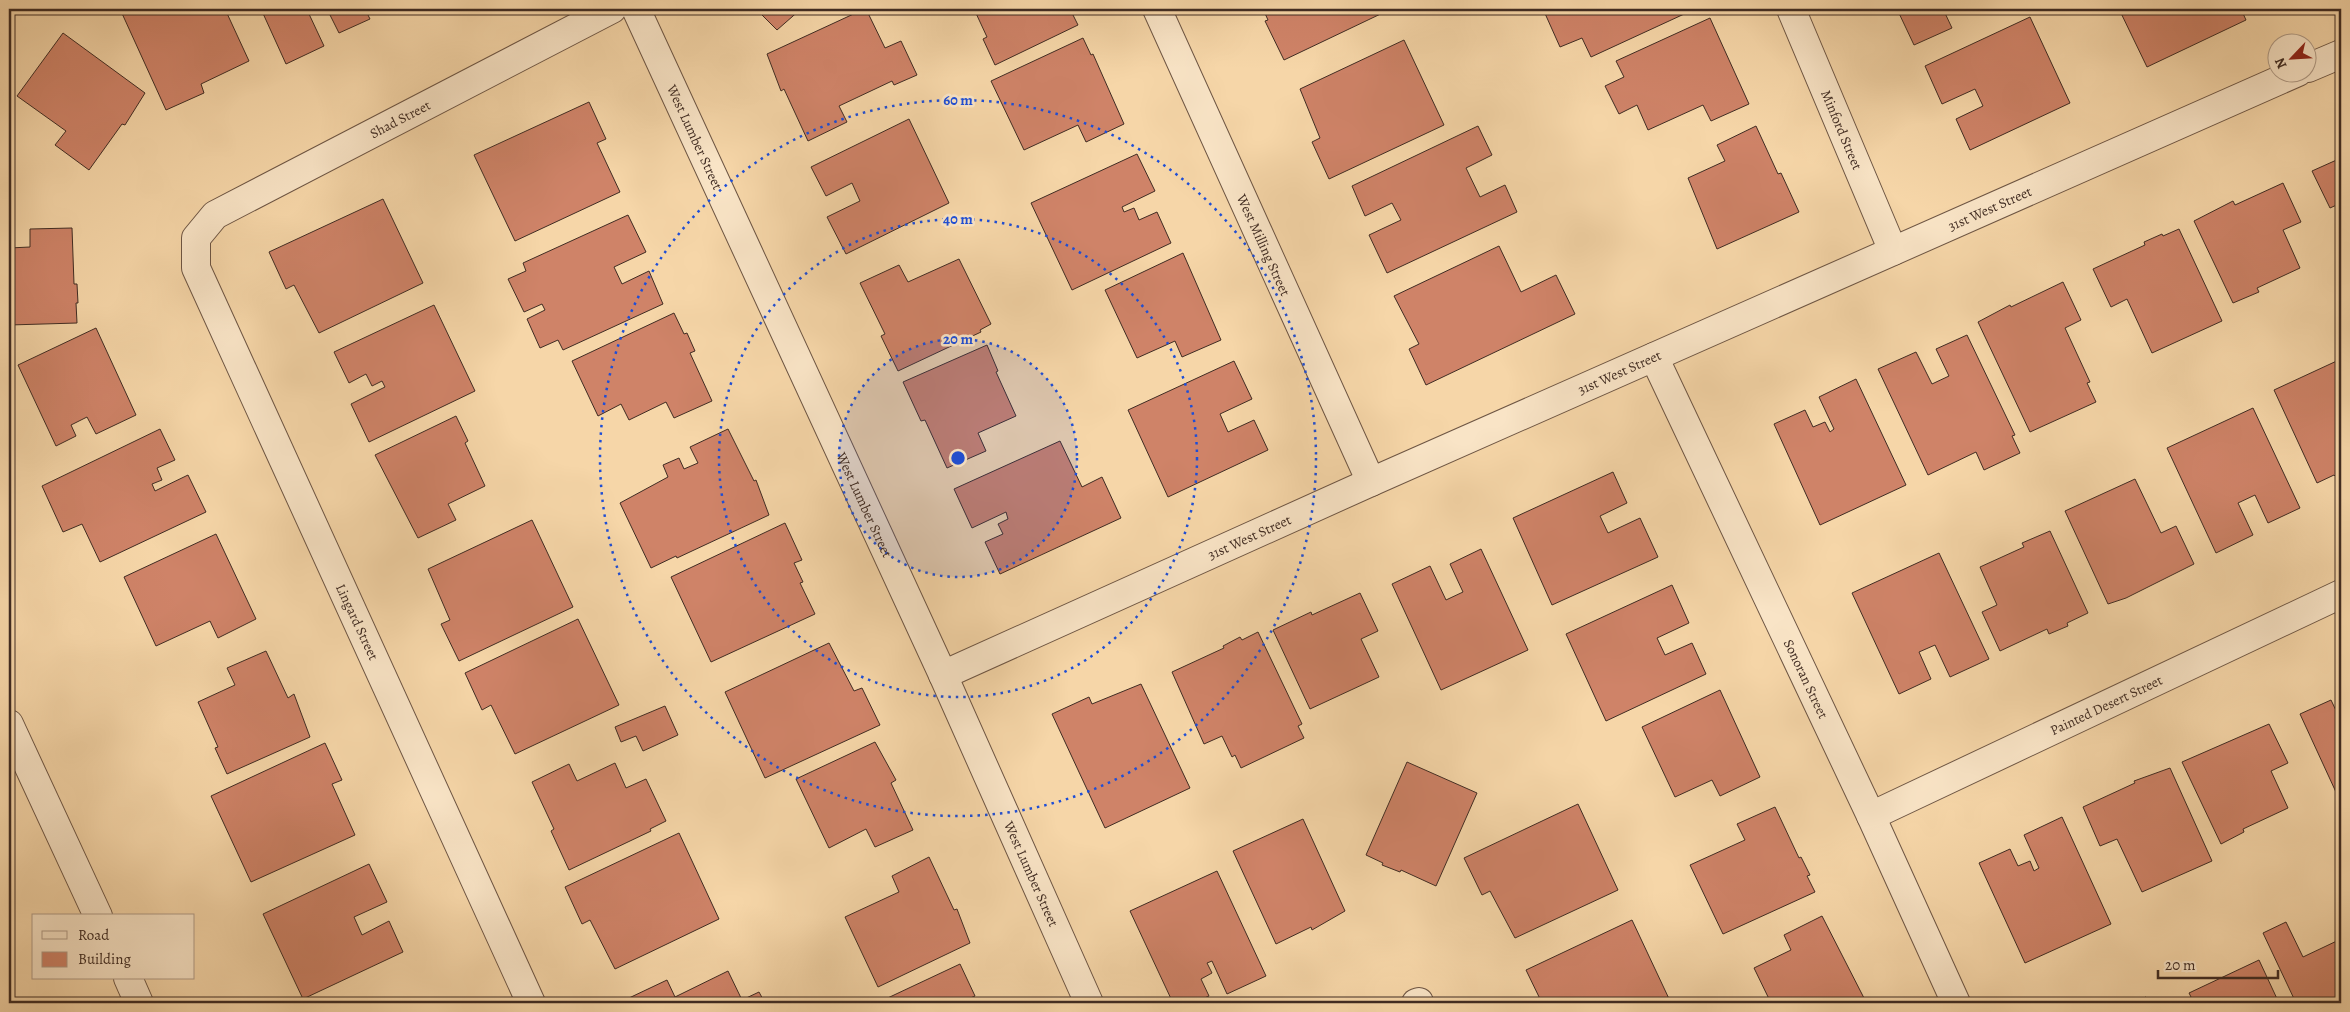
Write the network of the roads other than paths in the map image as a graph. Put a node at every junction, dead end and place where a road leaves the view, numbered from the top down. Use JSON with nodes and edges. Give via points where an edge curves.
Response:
{"nodes":[{"id":1,"x":612,"y":9,"type":"edge"},
{"id":2,"x":636,"y":9,"type":"edge"},
{"id":3,"x":1157,"y":9,"type":"edge"},
{"id":4,"x":1791,"y":9,"type":"edge"},
{"id":5,"x":2341,"y":54,"type":"edge"},
{"id":6,"x":2318,"y":64,"type":"edge"},
{"id":7,"x":2275,"y":82,"type":"edge"},
{"id":8,"x":196,"y":238,"type":"joint"},
{"id":9,"x":1892,"y":251,"type":"junction"},
{"id":10,"x":1654,"y":357,"type":"junction"},
{"id":11,"x":1370,"y":482,"type":"junction"},
{"id":12,"x":2341,"y":594,"type":"edge"},
{"id":13,"x":943,"y":674,"type":"junction"},
{"id":14,"x":9,"y":724,"type":"edge"},
{"id":15,"x":1872,"y":816,"type":"junction"},
{"id":16,"x":97,"y":914,"type":"edge"},
{"id":17,"x":129,"y":980,"type":"edge"},
{"id":18,"x":139,"y":1003,"type":"edge"},
{"id":19,"x":530,"y":1003,"type":"edge"},
{"id":20,"x":1089,"y":1003,"type":"edge"},
{"id":21,"x":1956,"y":1003,"type":"edge"}],
"edges":[{"from":1,"to":8,"type":"street","name":"Shad Street","via":[[215,215]]},
{"from":2,"to":13,"type":"street","name":"West Lumber Street"},
{"from":3,"to":11,"type":"street","name":"West Milling Street"},
{"from":4,"to":9,"type":"street","name":"Minford Street"},
{"from":5,"to":6,"type":"street"},
{"from":7,"to":9,"type":"street","name":"31st West Street"},
{"from":8,"to":19,"type":"street","name":"Lingard Street","via":[[196,268]]},
{"from":9,"to":10,"type":"street","name":"31st West Street"},
{"from":10,"to":11,"type":"street","name":"31st West Street"},
{"from":10,"to":15,"type":"street","name":"Sonoran Street"},
{"from":11,"to":13,"type":"street","name":"31st West Street"},
{"from":12,"to":15,"type":"street","name":"Painted Desert Street"},
{"from":13,"to":20,"type":"street","name":"West Lumber Street"},
{"from":14,"to":16,"type":"street"},
{"from":15,"to":21,"type":"street","name":"Sonoran Street"},
{"from":17,"to":18,"type":"street"}]}
